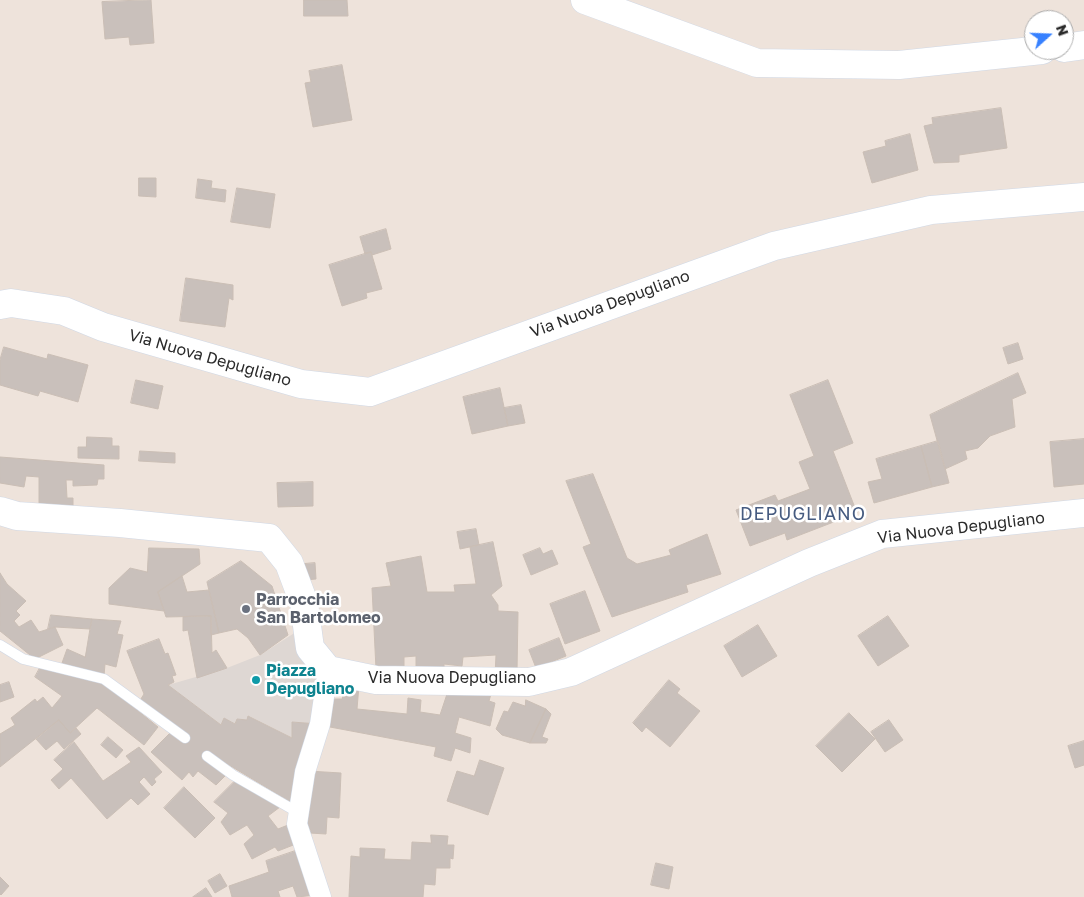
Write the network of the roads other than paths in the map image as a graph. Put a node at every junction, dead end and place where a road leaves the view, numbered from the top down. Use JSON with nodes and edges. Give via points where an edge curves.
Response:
{"nodes":[{"id":1,"x":585,"y":0,"type":"edge"},
{"id":2,"x":1024,"y":52,"type":"edge"},
{"id":3,"x":1084,"y":197,"type":"edge"},
{"id":4,"x":0,"y":305,"type":"edge"},
{"id":5,"x":0,"y":511,"type":"edge"},
{"id":6,"x":1084,"y":513,"type":"edge"},
{"id":7,"x":0,"y":644,"type":"edge"},
{"id":8,"x":328,"y":670,"type":"junction"},
{"id":9,"x":185,"y":738,"type":"dead end"},
{"id":10,"x":207,"y":756,"type":"dead end"},
{"id":11,"x":298,"y":813,"type":"junction"},
{"id":12,"x":321,"y":897,"type":"edge"}],
"edges":[{"from":1,"to":2,"type":"street","via":[[757,63],[899,65]]},
{"from":3,"to":4,"type":"street","name":"Via Nuova Depugliano","via":[[931,210],[774,246],[370,392],[301,384],[103,327],[64,311],[11,303]]},
{"from":5,"to":8,"type":"street","via":[[17,516],[269,538],[289,563],[304,603],[310,648]]},
{"from":6,"to":8,"type":"street","name":"Via Nuova Depugliano","via":[[882,534],[809,563],[571,672],[530,682],[376,680]]},
{"from":7,"to":9,"type":"lane","via":[[22,659],[104,679]]},
{"from":8,"to":11,"type":"street","via":[[320,724],[305,772]]},
{"from":10,"to":11,"type":"lane"},
{"from":11,"to":12,"type":"street","via":[[297,824]]}]}
